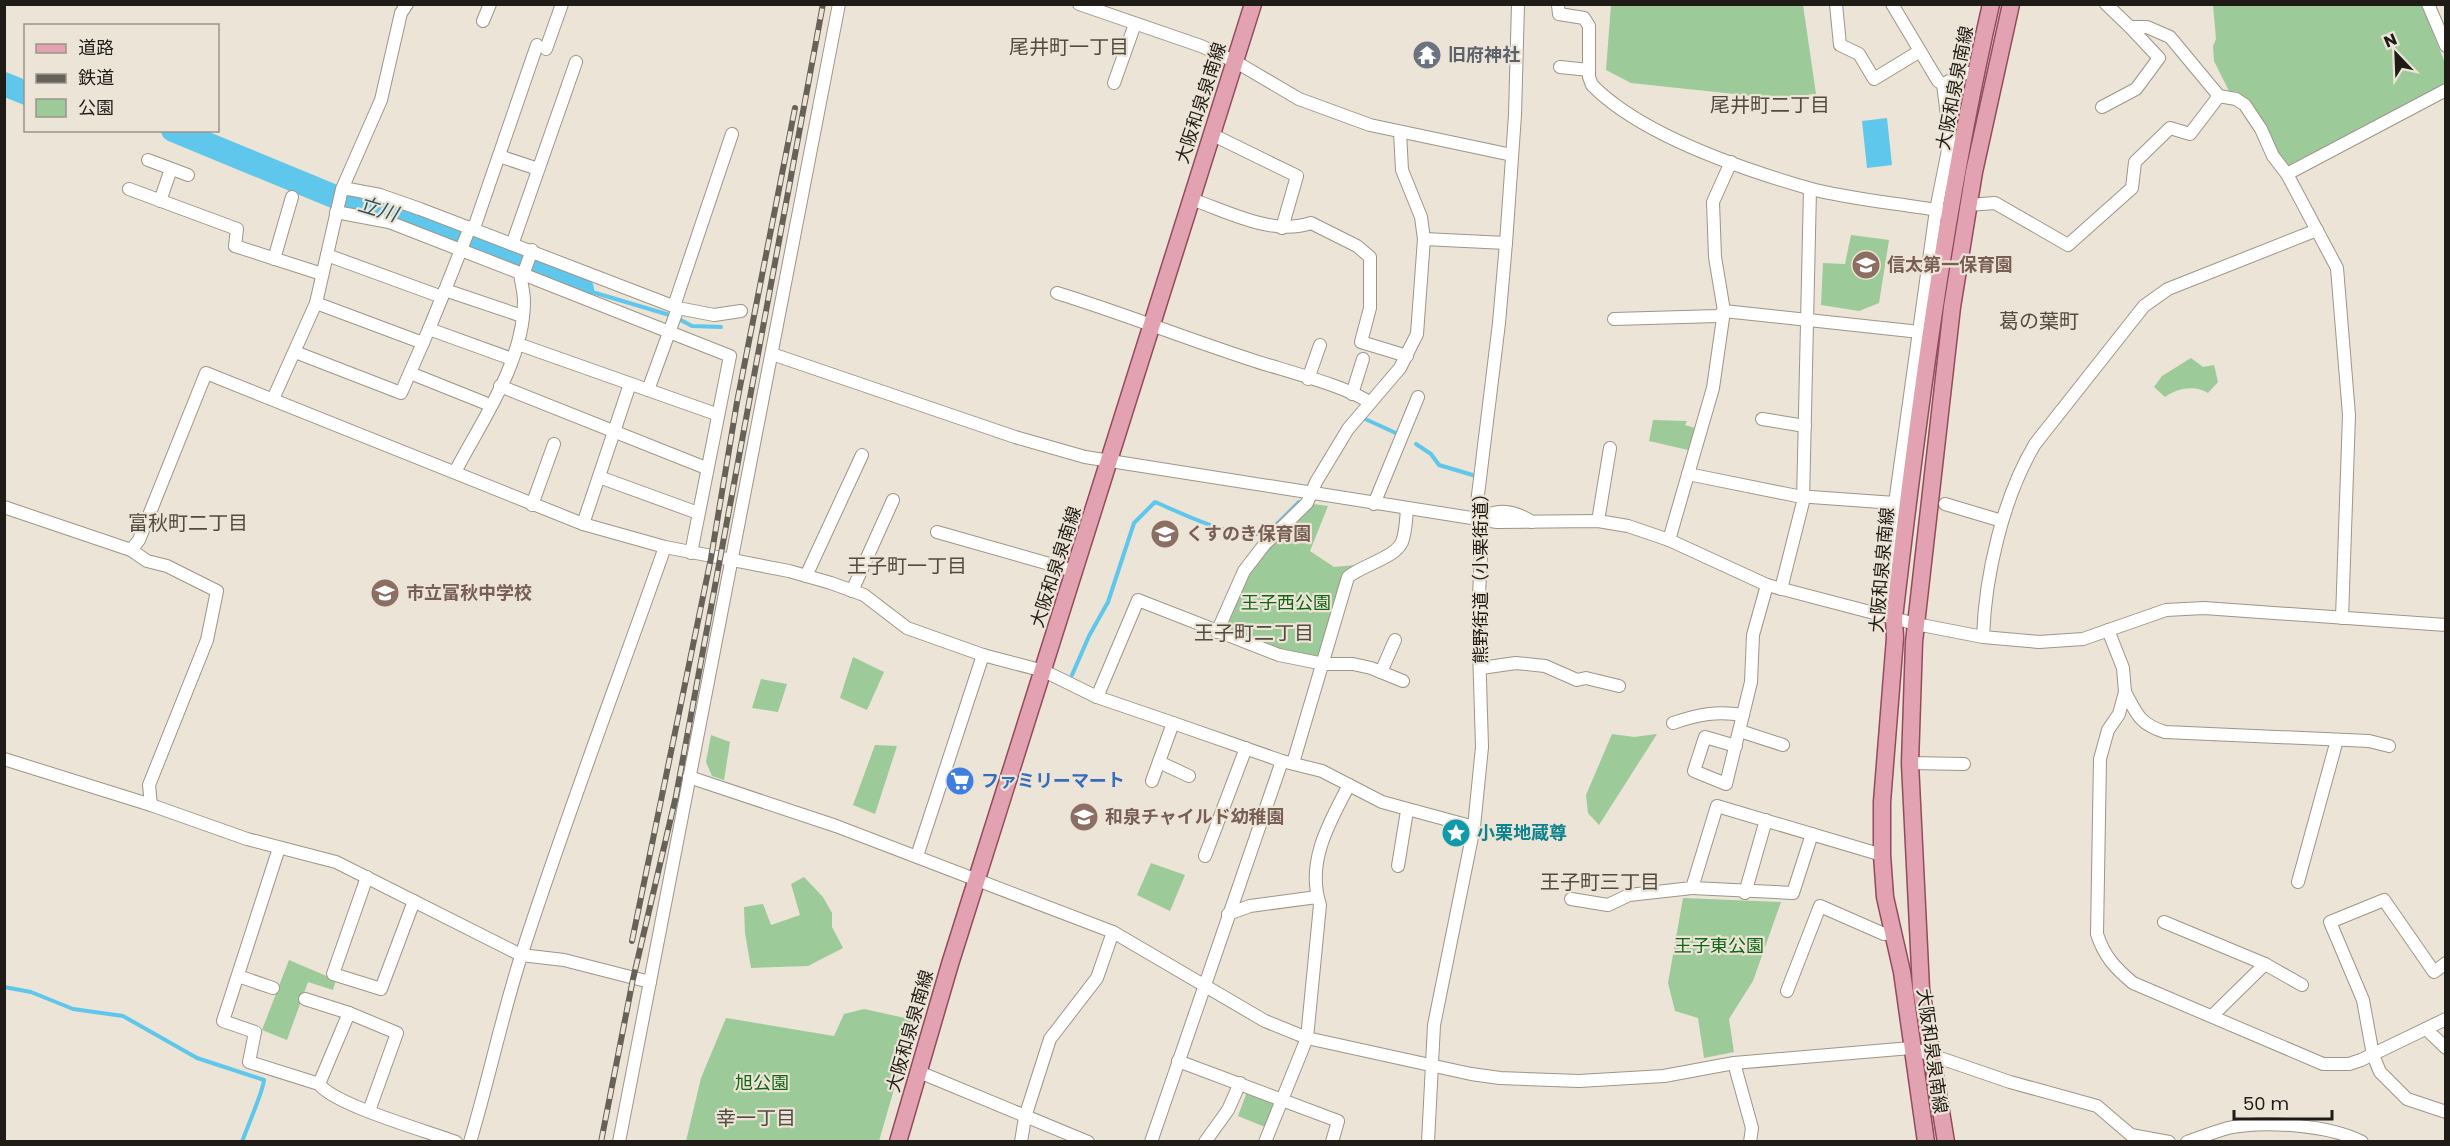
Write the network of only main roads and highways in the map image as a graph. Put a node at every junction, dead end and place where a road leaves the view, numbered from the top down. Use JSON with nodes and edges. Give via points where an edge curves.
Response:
{"nodes":[{"id":1,"x":1253,"y":4,"type":"edge"},
{"id":2,"x":1991,"y":4,"type":"edge"},
{"id":3,"x":2011,"y":4,"type":"edge"},
{"id":4,"x":898,"y":1142,"type":"edge"},
{"id":5,"x":1926,"y":1142,"type":"edge"},
{"id":6,"x":1946,"y":1142,"type":"edge"}],
"edges":[{"from":1,"to":4,"type":"main road","name":"大阪和泉泉南線"},
{"from":2,"to":5,"type":"main road","name":"大阪和泉泉南線","via":[[1944,210],[1894,618],[1882,802],[1885,897],[1902,972]]},
{"from":3,"to":6,"type":"main road","name":"大阪和泉泉南線","via":[[1968,205],[1952,307],[1916,624],[1910,763],[1920,989]]}]}
